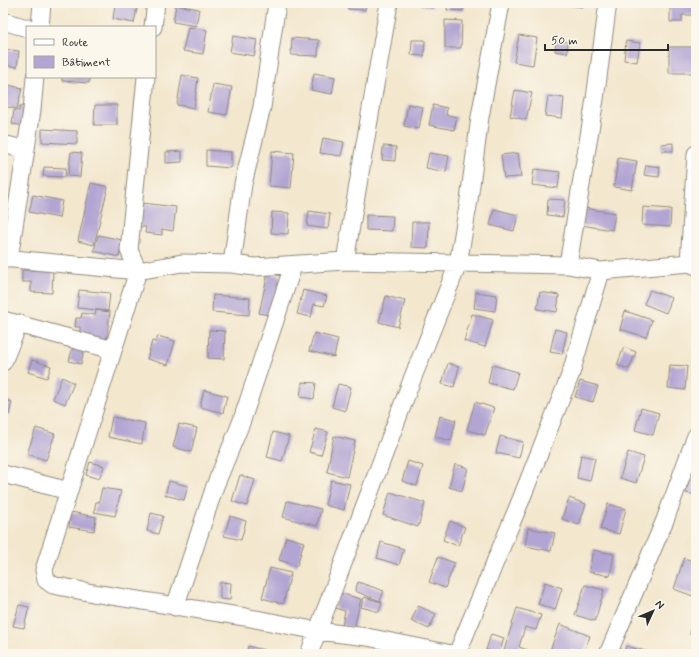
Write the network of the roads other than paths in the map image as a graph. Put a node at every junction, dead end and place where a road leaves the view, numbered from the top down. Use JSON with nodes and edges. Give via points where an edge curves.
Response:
{"nodes":[{"id":1,"x":42,"y":3,"type":"edge"},
{"id":2,"x":156,"y":3,"type":"edge"},
{"id":3,"x":277,"y":3,"type":"edge"},
{"id":4,"x":389,"y":3,"type":"edge"},
{"id":5,"x":501,"y":3,"type":"edge"},
{"id":6,"x":608,"y":3,"type":"edge"},
{"id":7,"x":3,"y":21,"type":"edge"},
{"id":8,"x":40,"y":26,"type":"edge"},
{"id":9,"x":153,"y":26,"type":"edge"},
{"id":10,"x":26,"y":28,"type":"edge"},
{"id":11,"x":35,"y":78,"type":"edge"},
{"id":12,"x":146,"y":78,"type":"edge"},
{"id":13,"x":3,"y":144,"type":"edge"},
{"id":14,"x":26,"y":150,"type":"junction"},
{"id":15,"x":696,"y":154,"type":"edge"},
{"id":16,"x":6,"y":258,"type":"edge"},
{"id":17,"x":345,"y":261,"type":"junction"},
{"id":18,"x":232,"y":264,"type":"junction"},
{"id":19,"x":458,"y":264,"type":"junction"},
{"id":20,"x":692,"y":264,"type":"edge"},
{"id":21,"x":568,"y":265,"type":"junction"},
{"id":22,"x":293,"y":266,"type":"junction"},
{"id":23,"x":138,"y":270,"type":"junction"},
{"id":24,"x":602,"y":271,"type":"junction"},
{"id":25,"x":11,"y":321,"type":"edge"},
{"id":26,"x":113,"y":350,"type":"junction"},
{"id":27,"x":3,"y":362,"type":"edge"},
{"id":28,"x":696,"y":436,"type":"edge"},
{"id":29,"x":3,"y":474,"type":"edge"},
{"id":30,"x":69,"y":491,"type":"junction"},
{"id":31,"x":175,"y":607,"type":"junction"},
{"id":32,"x":318,"y":631,"type":"junction"},
{"id":33,"x":309,"y":654,"type":"edge"},
{"id":34,"x":452,"y":654,"type":"edge"},
{"id":35,"x":457,"y":654,"type":"edge"},
{"id":36,"x":608,"y":654,"type":"edge"}],
"edges":[{"from":1,"to":8,"type":"street"},
{"from":2,"to":9,"type":"street"},
{"from":3,"to":18,"type":"street","via":[[262,107],[243,184]]},
{"from":4,"to":17,"type":"street"},
{"from":5,"to":19,"type":"street","via":[[480,117]]},
{"from":6,"to":21,"type":"street"},
{"from":7,"to":10,"type":"street"},
{"from":11,"to":14,"type":"street"},
{"from":12,"to":23,"type":"street","via":[[129,250]]},
{"from":13,"to":14,"type":"street"},
{"from":14,"to":16,"type":"street"},
{"from":15,"to":20,"type":"street"},
{"from":16,"to":23,"type":"street"},
{"from":17,"to":19,"type":"street"},
{"from":17,"to":22,"type":"street"},
{"from":18,"to":22,"type":"street","via":[[255,267]]},
{"from":18,"to":23,"type":"street","via":[[182,263]]},
{"from":19,"to":21,"type":"street"},
{"from":19,"to":32,"type":"street"},
{"from":20,"to":24,"type":"street"},
{"from":21,"to":24,"type":"street"},
{"from":22,"to":31,"type":"street","via":[[241,423],[215,486]]},
{"from":23,"to":26,"type":"street"},
{"from":24,"to":35,"type":"street","via":[[571,373]]},
{"from":25,"to":26,"type":"street"},
{"from":25,"to":27,"type":"street"},
{"from":26,"to":30,"type":"street"},
{"from":28,"to":36,"type":"street","via":[[665,520]]},
{"from":29,"to":30,"type":"street"},
{"from":30,"to":31,"type":"street","via":[[44,570],[46,580],[53,585]]},
{"from":31,"to":32,"type":"street"},
{"from":32,"to":33,"type":"street"},
{"from":32,"to":34,"type":"street","via":[[367,636]]}]}
